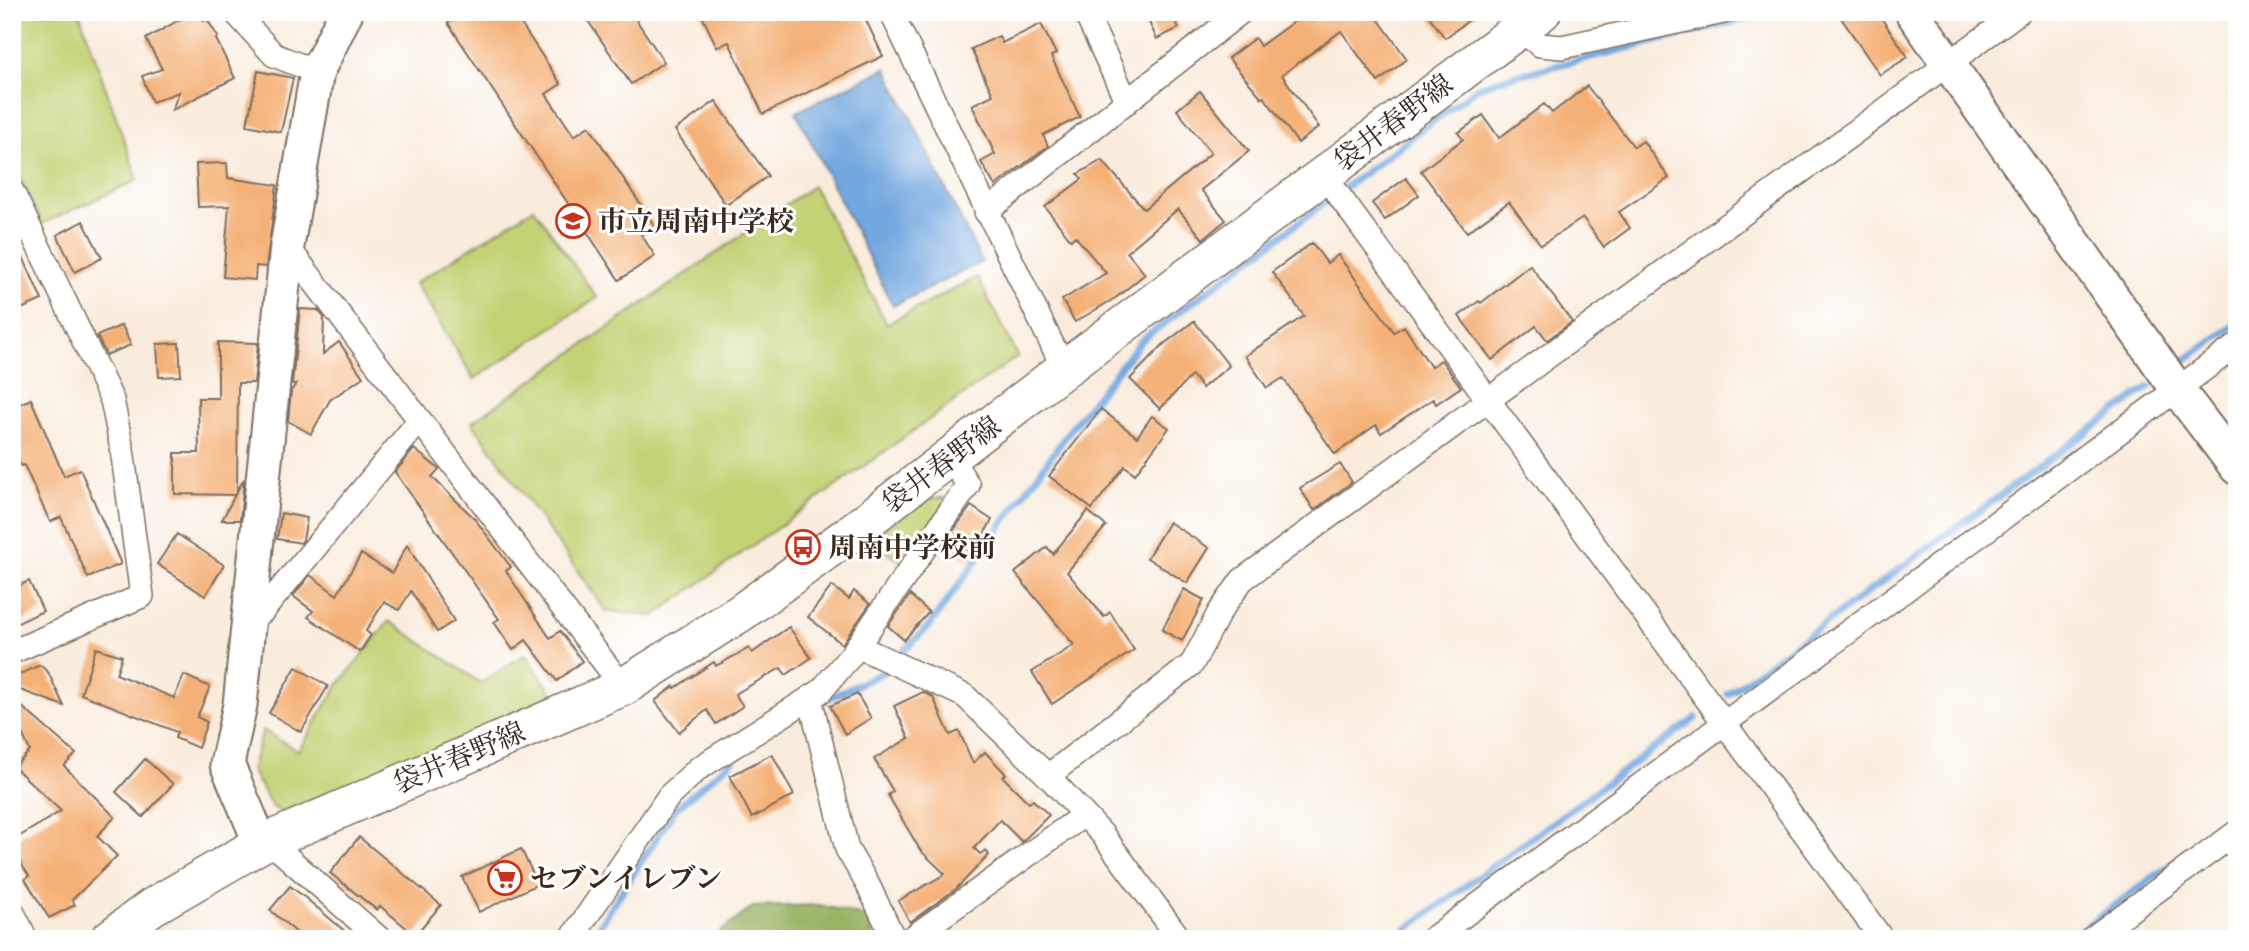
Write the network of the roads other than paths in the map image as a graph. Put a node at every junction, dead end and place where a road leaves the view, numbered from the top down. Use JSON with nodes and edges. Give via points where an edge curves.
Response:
{"nodes":[{"id":1,"x":235,"y":12,"type":"edge"},
{"id":2,"x":346,"y":12,"type":"edge"},
{"id":3,"x":891,"y":12,"type":"edge"},
{"id":4,"x":1085,"y":12,"type":"edge"},
{"id":5,"x":1241,"y":12,"type":"edge"},
{"id":6,"x":1723,"y":12,"type":"edge"},
{"id":7,"x":1912,"y":12,"type":"edge"},
{"id":8,"x":2019,"y":12,"type":"edge"},
{"id":9,"x":1530,"y":20,"type":"edge"},
{"id":10,"x":1947,"y":65,"type":"junction"},
{"id":11,"x":317,"y":72,"type":"junction"},
{"id":12,"x":1127,"y":102,"type":"junction"},
{"id":13,"x":1324,"y":174,"type":"junction"},
{"id":14,"x":12,"y":191,"type":"edge"},
{"id":15,"x":986,"y":212,"type":"junction"},
{"id":16,"x":287,"y":246,"type":"junction"},
{"id":17,"x":2237,"y":345,"type":"edge"},
{"id":18,"x":1064,"y":369,"type":"junction"},
{"id":19,"x":2177,"y":388,"type":"junction"},
{"id":20,"x":1489,"y":401,"type":"junction"},
{"id":21,"x":419,"y":421,"type":"junction"},
{"id":22,"x":950,"y":457,"type":"junction"},
{"id":23,"x":2237,"y":468,"type":"edge"},
{"id":24,"x":249,"y":614,"type":"junction"},
{"id":25,"x":857,"y":646,"type":"junction"},
{"id":26,"x":12,"y":652,"type":"edge"},
{"id":27,"x":623,"y":687,"type":"junction"},
{"id":28,"x":810,"y":698,"type":"junction"},
{"id":29,"x":1724,"y":722,"type":"junction"},
{"id":30,"x":1048,"y":776,"type":"junction"},
{"id":31,"x":1084,"y":815,"type":"junction"},
{"id":32,"x":2237,"y":832,"type":"edge"},
{"id":33,"x":265,"y":842,"type":"junction"},
{"id":34,"x":12,"y":911,"type":"edge"},
{"id":35,"x":26,"y":939,"type":"edge"},
{"id":36,"x":110,"y":939,"type":"edge"},
{"id":37,"x":380,"y":939,"type":"edge"},
{"id":38,"x":571,"y":939,"type":"edge"},
{"id":39,"x":894,"y":939,"type":"edge"},
{"id":40,"x":910,"y":939,"type":"edge"},
{"id":41,"x":1180,"y":939,"type":"edge"},
{"id":42,"x":1432,"y":939,"type":"edge"},
{"id":43,"x":1882,"y":939,"type":"edge"},
{"id":44,"x":2091,"y":939,"type":"edge"}],
"edges":[{"from":1,"to":11,"type":"street","via":[[274,55]]},
{"from":2,"to":11,"type":"street"},
{"from":3,"to":15,"type":"street"},
{"from":4,"to":12,"type":"street"},
{"from":5,"to":12,"type":"street"},
{"from":6,"to":9,"type":"street","via":[[1562,47],[1540,45]]},
{"from":7,"to":10,"type":"street"},
{"from":8,"to":10,"type":"street"},
{"from":9,"to":13,"type":"main road","name":"袋井春野線"},
{"from":10,"to":19,"type":"street"},
{"from":10,"to":20,"type":"street"},
{"from":11,"to":16,"type":"street"},
{"from":12,"to":15,"type":"street"},
{"from":13,"to":18,"type":"main road","name":"袋井春野線"},
{"from":13,"to":20,"type":"street"},
{"from":14,"to":26,"type":"street","via":[[112,401],[142,596]]},
{"from":15,"to":18,"type":"street"},
{"from":16,"to":21,"type":"street"},
{"from":16,"to":24,"type":"street"},
{"from":17,"to":19,"type":"street"},
{"from":18,"to":22,"type":"main road","name":"袋井春野線"},
{"from":19,"to":23,"type":"street"},
{"from":19,"to":29,"type":"street"},
{"from":20,"to":29,"type":"street"},
{"from":20,"to":30,"type":"street","via":[[1242,580],[1192,664]]},
{"from":21,"to":24,"type":"street","via":[[262,612]]},
{"from":21,"to":27,"type":"street"},
{"from":22,"to":25,"type":"street","via":[[968,485]]},
{"from":22,"to":27,"type":"main road","name":"袋井春野線","via":[[742,612]]},
{"from":24,"to":33,"type":"street","via":[[240,705],[227,764]]},
{"from":25,"to":28,"type":"street"},
{"from":25,"to":30,"type":"street","via":[[965,696]]},
{"from":27,"to":33,"type":"main road","name":"袋井春野線"},
{"from":28,"to":38,"type":"street","via":[[699,768],[669,796]]},
{"from":28,"to":39,"type":"street","via":[[847,849]]},
{"from":29,"to":42,"type":"street"},
{"from":29,"to":43,"type":"street"},
{"from":30,"to":31,"type":"street"},
{"from":31,"to":40,"type":"street"},
{"from":31,"to":41,"type":"street"},
{"from":32,"to":44,"type":"street"},
{"from":33,"to":36,"type":"main road","name":"袋井春野線","via":[[152,907]]},
{"from":33,"to":37,"type":"street"},
{"from":34,"to":35,"type":"street"}]}
